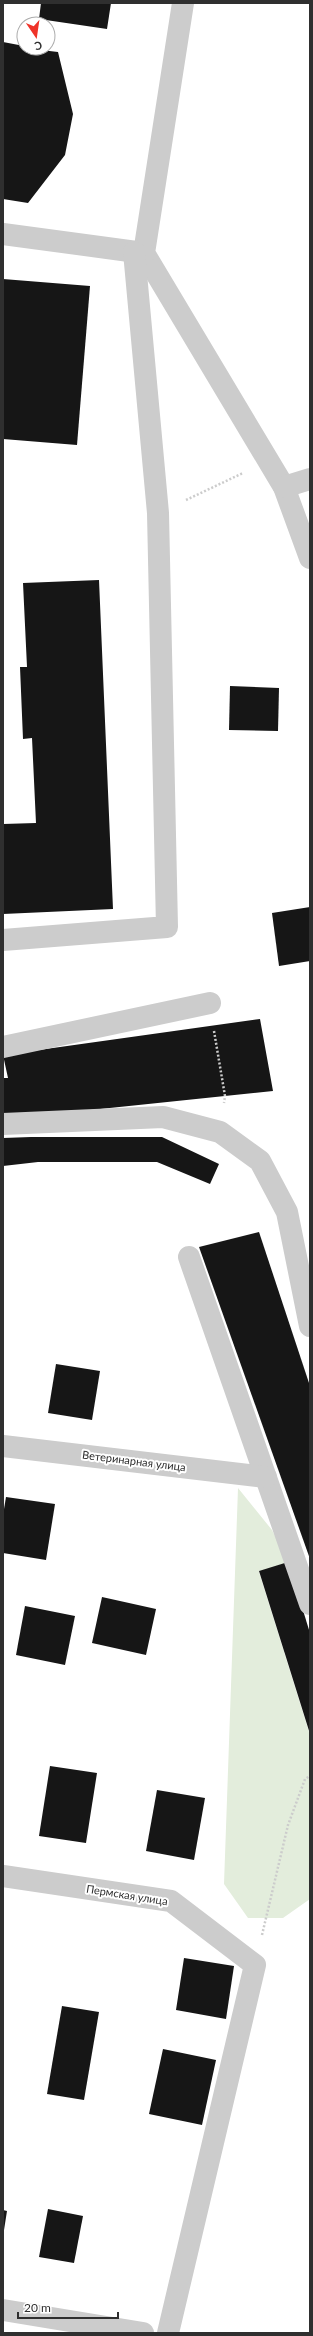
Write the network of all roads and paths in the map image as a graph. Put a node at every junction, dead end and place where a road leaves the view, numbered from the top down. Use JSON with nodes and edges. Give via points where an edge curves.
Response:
{"nodes":[{"id":1,"x":183,"y":3,"type":"edge"},
{"id":2,"x":3,"y":234,"type":"edge"},
{"id":3,"x":139,"y":253,"type":"junction"},
{"id":4,"x":268,"y":461,"type":"junction"},
{"id":5,"x":310,"y":479,"type":"edge"},
{"id":6,"x":284,"y":487,"type":"junction"},
{"id":7,"x":158,"y":513,"type":"junction"},
{"id":8,"x":310,"y":558,"type":"edge"},
{"id":9,"x":3,"y":940,"type":"edge"},
{"id":10,"x":210,"y":1003,"type":"joint"},
{"id":11,"x":3,"y":1047,"type":"edge"},
{"id":12,"x":3,"y":1124,"type":"edge"},
{"id":13,"x":220,"y":1132,"type":"junction"},
{"id":14,"x":190,"y":1257,"type":"dead end"},
{"id":15,"x":310,"y":1326,"type":"edge"},
{"id":16,"x":3,"y":1446,"type":"edge"},
{"id":17,"x":266,"y":1477,"type":"junction"},
{"id":18,"x":310,"y":1604,"type":"edge"},
{"id":19,"x":310,"y":1776,"type":"edge"},
{"id":20,"x":3,"y":1876,"type":"edge"},
{"id":21,"x":255,"y":1965,"type":"junction"},
{"id":22,"x":3,"y":2310,"type":"edge"},
{"id":23,"x":143,"y":2333,"type":"edge"},
{"id":24,"x":168,"y":2333,"type":"edge"}],
"edges":[{"from":1,"to":3,"type":"street"},
{"from":2,"to":3,"type":"street"},
{"from":3,"to":4,"type":"street"},
{"from":3,"to":7,"type":"street"},
{"from":4,"to":6,"type":"street"},
{"from":4,"to":7,"type":"path"},
{"from":5,"to":6,"type":"street"},
{"from":6,"to":8,"type":"street"},
{"from":7,"to":9,"type":"street","via":[[166,927]]},
{"from":10,"to":11,"type":"street"},
{"from":10,"to":13,"type":"path","via":[[225,1096]]},
{"from":12,"to":13,"type":"street","via":[[163,1117]]},
{"from":13,"to":15,"type":"street","via":[[260,1161],[287,1212]]},
{"from":14,"to":17,"type":"street"},
{"from":16,"to":17,"type":"street","name":"Ветеринарная улица"},
{"from":17,"to":18,"type":"street"},
{"from":19,"to":21,"type":"path","via":[[305,1779],[288,1825]]},
{"from":20,"to":21,"type":"street","name":"Пермская улица","via":[[171,1901]]},
{"from":21,"to":24,"type":"street"},
{"from":22,"to":23,"type":"street"}]}
